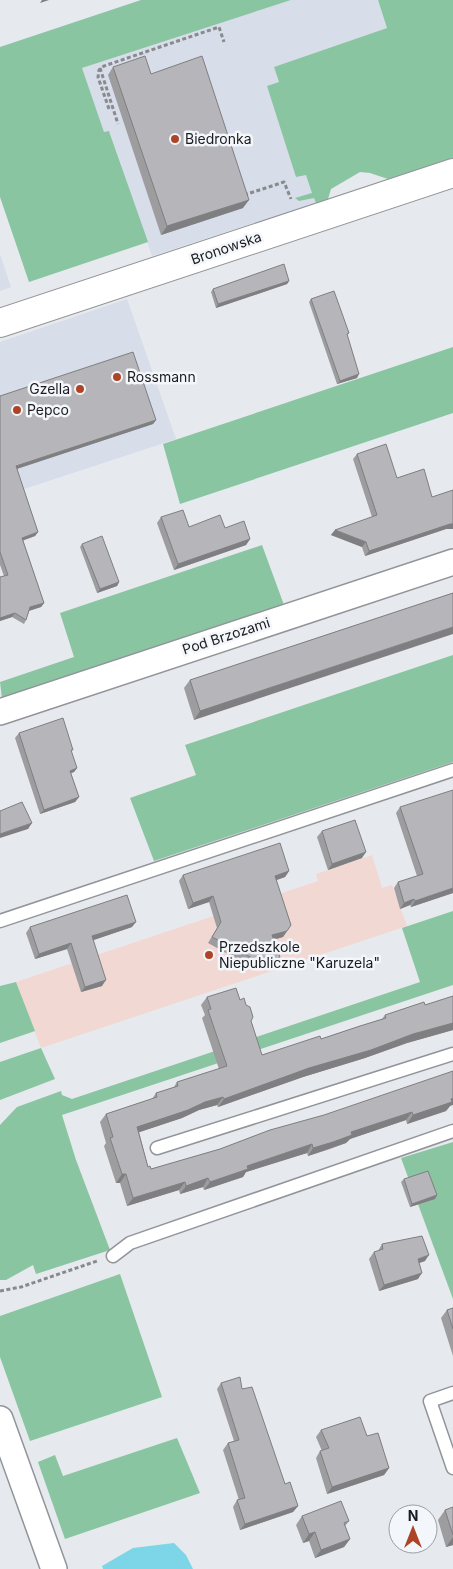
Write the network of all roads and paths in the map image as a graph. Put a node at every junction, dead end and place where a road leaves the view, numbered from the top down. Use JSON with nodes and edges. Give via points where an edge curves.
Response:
{"nodes":[{"id":1,"x":224,"y":42,"type":"dead end"},
{"id":2,"x":100,"y":68,"type":"junction"},
{"id":3,"x":109,"y":109,"type":"dead end"},
{"id":4,"x":118,"y":124,"type":"dead end"},
{"id":5,"x":453,"y":172,"type":"edge"},
{"id":6,"x":0,"y":323,"type":"edge"},
{"id":7,"x":453,"y":562,"type":"edge"},
{"id":8,"x":0,"y":712,"type":"edge"},
{"id":9,"x":453,"y":770,"type":"edge"},
{"id":10,"x":0,"y":920,"type":"edge"},
{"id":11,"x":453,"y":1054,"type":"edge"},
{"id":12,"x":453,"y":1131,"type":"edge"},
{"id":13,"x":157,"y":1148,"type":"dead end"},
{"id":14,"x":113,"y":1256,"type":"joint"},
{"id":15,"x":0,"y":1291,"type":"edge"},
{"id":16,"x":453,"y":1393,"type":"edge"},
{"id":17,"x":0,"y":1419,"type":"edge"},
{"id":18,"x":453,"y":1468,"type":"edge"},
{"id":19,"x":54,"y":1569,"type":"edge"}],
"edges":[{"from":1,"to":2,"type":"path","via":[[219,27]]},
{"from":2,"to":3,"type":"path","via":[[98,76]]},
{"from":2,"to":4,"type":"path"},
{"from":5,"to":6,"type":"street","name":"Bronowska"},
{"from":7,"to":8,"type":"street","name":"Pod Brzozami"},
{"from":9,"to":10,"type":"lane"},
{"from":11,"to":13,"type":"lane"},
{"from":12,"to":14,"type":"lane","via":[[130,1244]]},
{"from":14,"to":15,"type":"path","via":[[22,1287]]},
{"from":16,"to":18,"type":"lane","via":[[430,1401]]},
{"from":17,"to":19,"type":"street"}]}
